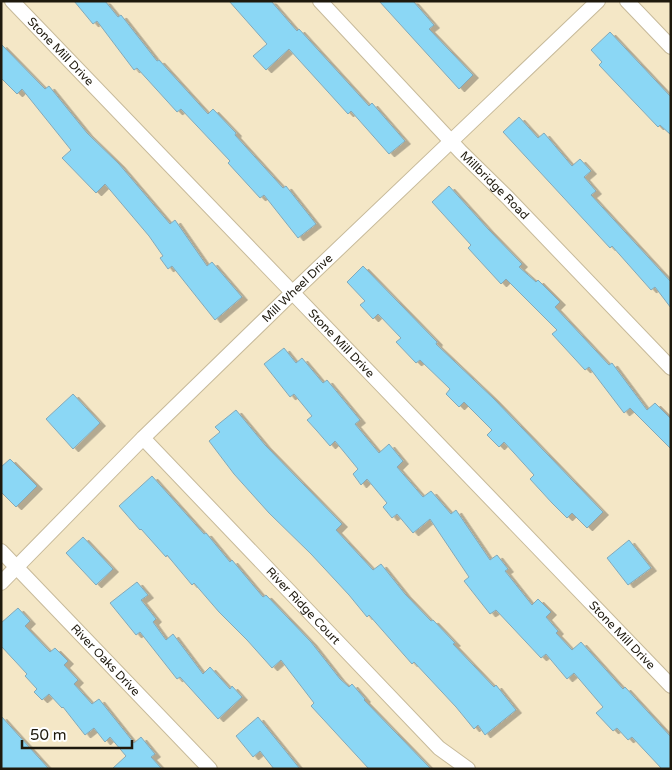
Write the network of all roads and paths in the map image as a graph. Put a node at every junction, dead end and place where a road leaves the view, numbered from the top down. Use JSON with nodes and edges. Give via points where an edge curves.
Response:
{"nodes":[{"id":1,"x":12,"y":1,"type":"edge"},
{"id":2,"x":320,"y":1,"type":"edge"},
{"id":3,"x":598,"y":1,"type":"edge"},
{"id":4,"x":627,"y":1,"type":"edge"},
{"id":5,"x":671,"y":48,"type":"edge"},
{"id":6,"x":451,"y":141,"type":"junction"},
{"id":7,"x":292,"y":292,"type":"junction"},
{"id":8,"x":671,"y":368,"type":"edge"},
{"id":9,"x":143,"y":438,"type":"junction"},
{"id":10,"x":1,"y":551,"type":"edge"},
{"id":11,"x":18,"y":568,"type":"junction"},
{"id":12,"x":1,"y":583,"type":"edge"},
{"id":13,"x":671,"y":686,"type":"edge"},
{"id":14,"x":210,"y":769,"type":"edge"},
{"id":15,"x":468,"y":769,"type":"edge"}],
"edges":[{"from":1,"to":7,"type":"street","name":"Stone Mill Drive"},
{"from":2,"to":6,"type":"street","name":"Millbridge Road"},
{"from":3,"to":6,"type":"street","name":"Mill Wheel Drive"},
{"from":4,"to":5,"type":"street"},
{"from":6,"to":7,"type":"street","name":"Mill Wheel Drive"},
{"from":6,"to":8,"type":"street","name":"Millbridge Road"},
{"from":7,"to":9,"type":"street","name":"Mill Wheel Drive"},
{"from":7,"to":13,"type":"street","name":"Stone Mill Drive"},
{"from":9,"to":11,"type":"street","name":"Mill Wheel Drive"},
{"from":9,"to":15,"type":"street","name":"River Ridge Court","via":[[439,748]]},
{"from":10,"to":11,"type":"street","name":"River Oaks Drive"},
{"from":11,"to":12,"type":"street","name":"Mill Wheel Drive"},
{"from":11,"to":14,"type":"street","name":"River Oaks Drive"}]}
